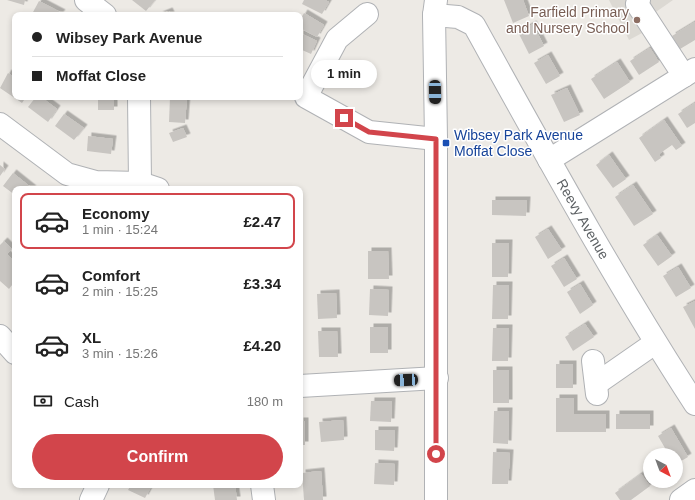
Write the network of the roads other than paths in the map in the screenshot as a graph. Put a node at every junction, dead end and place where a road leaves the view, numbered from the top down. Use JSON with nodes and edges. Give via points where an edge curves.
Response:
{"nodes":[{"id":1,"x":86,"y":0,"type":"edge"},
{"id":2,"x":639,"y":0,"type":"edge"},
{"id":3,"x":435,"y":7,"type":"edge"},
{"id":4,"x":101,"y":12,"type":"edge"},
{"id":5,"x":367,"y":14,"type":"dead end"},
{"id":6,"x":689,"y":73,"type":"edge"},
{"id":7,"x":139,"y":100,"type":"edge"},
{"id":8,"x":0,"y":124,"type":"edge"},
{"id":9,"x":436,"y":139,"type":"junction"},
{"id":10,"x":550,"y":160,"type":"junction"},
{"id":11,"x":149,"y":186,"type":"edge"},
{"id":12,"x":0,"y":336,"type":"edge"},
{"id":13,"x":655,"y":343,"type":"junction"},
{"id":14,"x":12,"y":350,"type":"edge"},
{"id":15,"x":593,"y":361,"type":"dead end"},
{"id":16,"x":437,"y":378,"type":"junction"},
{"id":17,"x":303,"y":386,"type":"edge"},
{"id":18,"x":695,"y":404,"type":"edge"},
{"id":19,"x":97,"y":488,"type":"edge"},
{"id":20,"x":262,"y":488,"type":"edge"},
{"id":21,"x":695,"y":490,"type":"edge"},
{"id":22,"x":91,"y":500,"type":"edge"},
{"id":23,"x":264,"y":500,"type":"edge"},
{"id":24,"x":436,"y":500,"type":"edge"},
{"id":25,"x":681,"y":500,"type":"edge"}],
"edges":[{"from":1,"to":4,"type":"street"},
{"from":2,"to":6,"type":"street","via":[[637,4],[644,17]]},
{"from":3,"to":9,"type":"street"},
{"from":3,"to":10,"type":"street","name":"Reevy Avenue","via":[[474,25]]},
{"from":5,"to":9,"type":"street","via":[[337,40],[306,97],[369,132]]},
{"from":6,"to":10,"type":"street"},
{"from":7,"to":11,"type":"street"},
{"from":8,"to":11,"type":"street","via":[[67,174],[96,182]]},
{"from":9,"to":16,"type":"street"},
{"from":10,"to":13,"type":"street","name":"Reevy Avenue"},
{"from":12,"to":14,"type":"street"},
{"from":13,"to":15,"type":"street","via":[[596,389]]},
{"from":13,"to":18,"type":"street","name":"Reevy Avenue"},
{"from":16,"to":17,"type":"street"},
{"from":16,"to":24,"type":"street"},
{"from":19,"to":22,"type":"street"},
{"from":20,"to":23,"type":"street"},
{"from":21,"to":25,"type":"street"}]}
